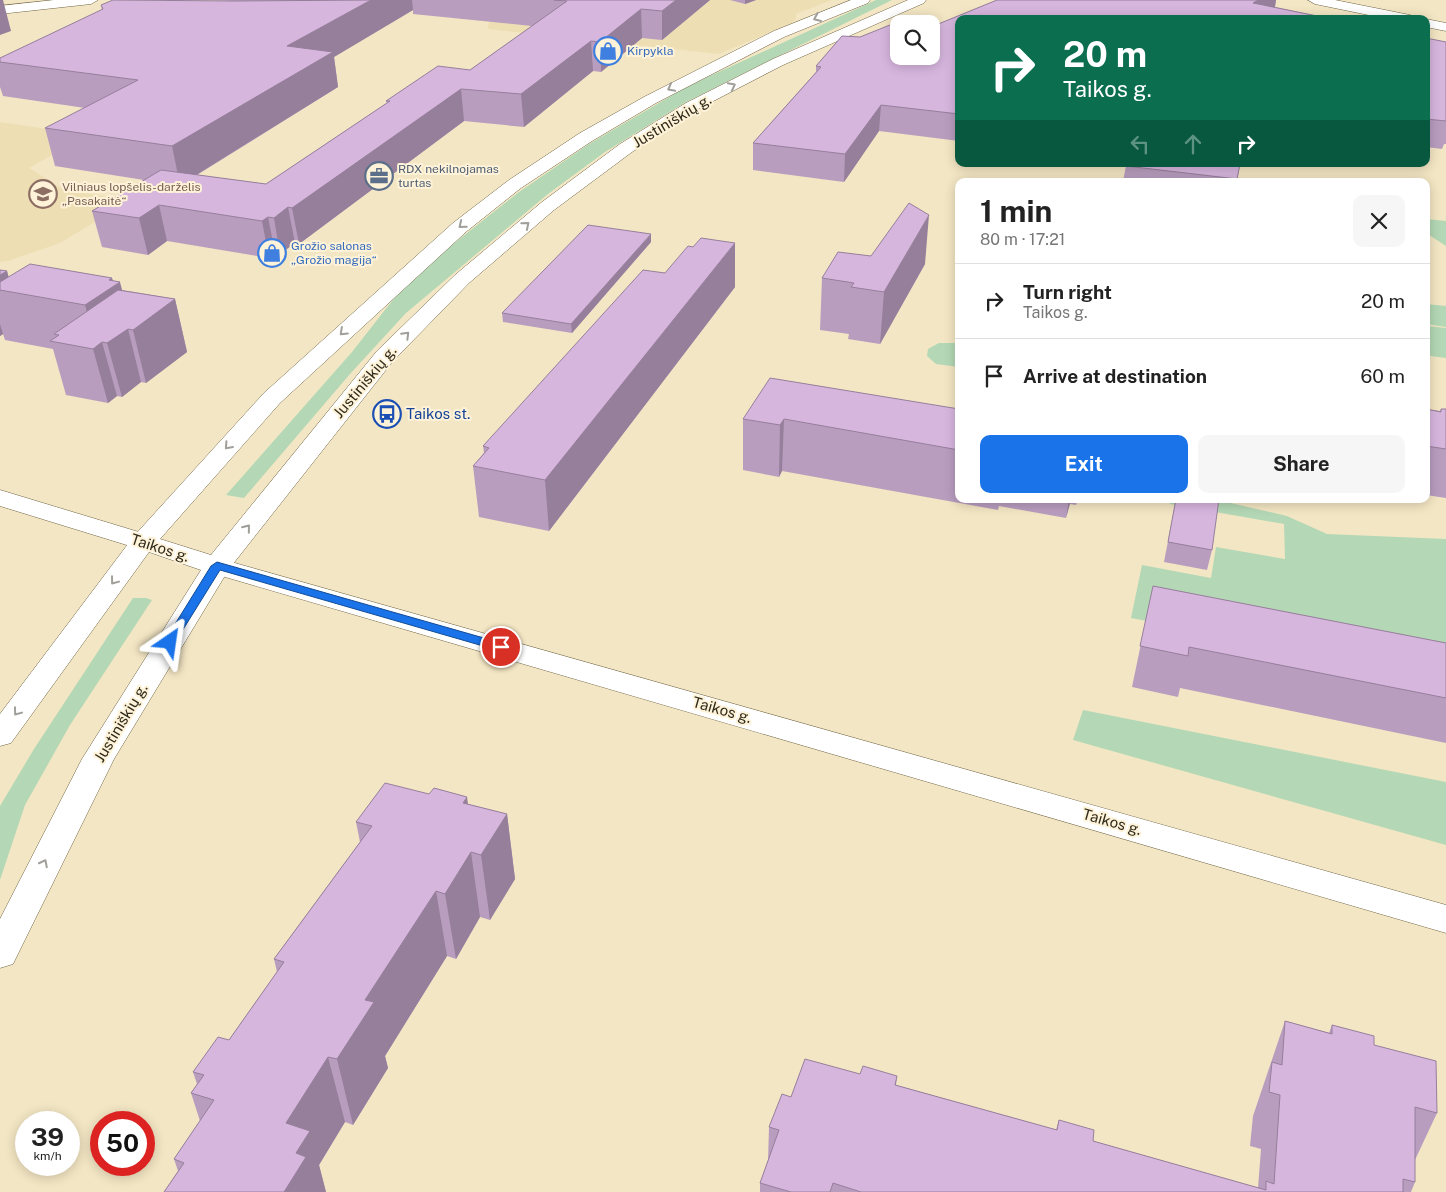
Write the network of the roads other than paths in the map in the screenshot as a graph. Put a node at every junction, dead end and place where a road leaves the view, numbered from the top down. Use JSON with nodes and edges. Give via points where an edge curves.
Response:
{"nodes":[{"id":1,"x":91,"y":0,"type":"edge"},
{"id":2,"x":863,"y":0,"type":"edge"},
{"id":3,"x":919,"y":0,"type":"edge"},
{"id":4,"x":1315,"y":0,"type":"edge"},
{"id":5,"x":1339,"y":0,"type":"edge"},
{"id":6,"x":1367,"y":9,"type":"junction"},
{"id":7,"x":0,"y":10,"type":"edge"},
{"id":8,"x":1393,"y":15,"type":"edge"},
{"id":9,"x":1430,"y":24,"type":"edge"},
{"id":10,"x":1446,"y":27,"type":"edge"},
{"id":11,"x":0,"y":498,"type":"edge"},
{"id":12,"x":143,"y":542,"type":"junction"},
{"id":13,"x":217,"y":566,"type":"junction"},
{"id":14,"x":0,"y":736,"type":"edge"},
{"id":15,"x":1446,"y":918,"type":"edge"},
{"id":16,"x":0,"y":954,"type":"edge"}],
"edges":[{"from":1,"to":7,"type":"main road"},
{"from":2,"to":12,"type":"main road","name":"Justiniškių g.","one_way":true,"via":[[779,34],[689,78],[586,137],[515,184],[404,275],[272,398]]},
{"from":13,"to":3,"type":"main road","name":"Justiniškių g.","one_way":true,"via":[[385,356],[462,279],[548,206],[626,148],[692,106],[778,62]]},
{"from":4,"to":6,"type":"main road"},
{"from":5,"to":6,"type":"main road"},
{"from":6,"to":8,"type":"main road"},
{"from":9,"to":10,"type":"main road"},
{"from":11,"to":12,"type":"main road","name":"Taikos g."},
{"from":12,"to":13,"type":"main road","name":"Taikos g."},
{"from":12,"to":14,"type":"main road","name":"Justiniškių g.","one_way":true},
{"from":13,"to":15,"type":"main road","name":"Taikos g."},
{"from":16,"to":13,"type":"main road","name":"Justiniškių g.","one_way":true,"via":[[98,759]]}]}
